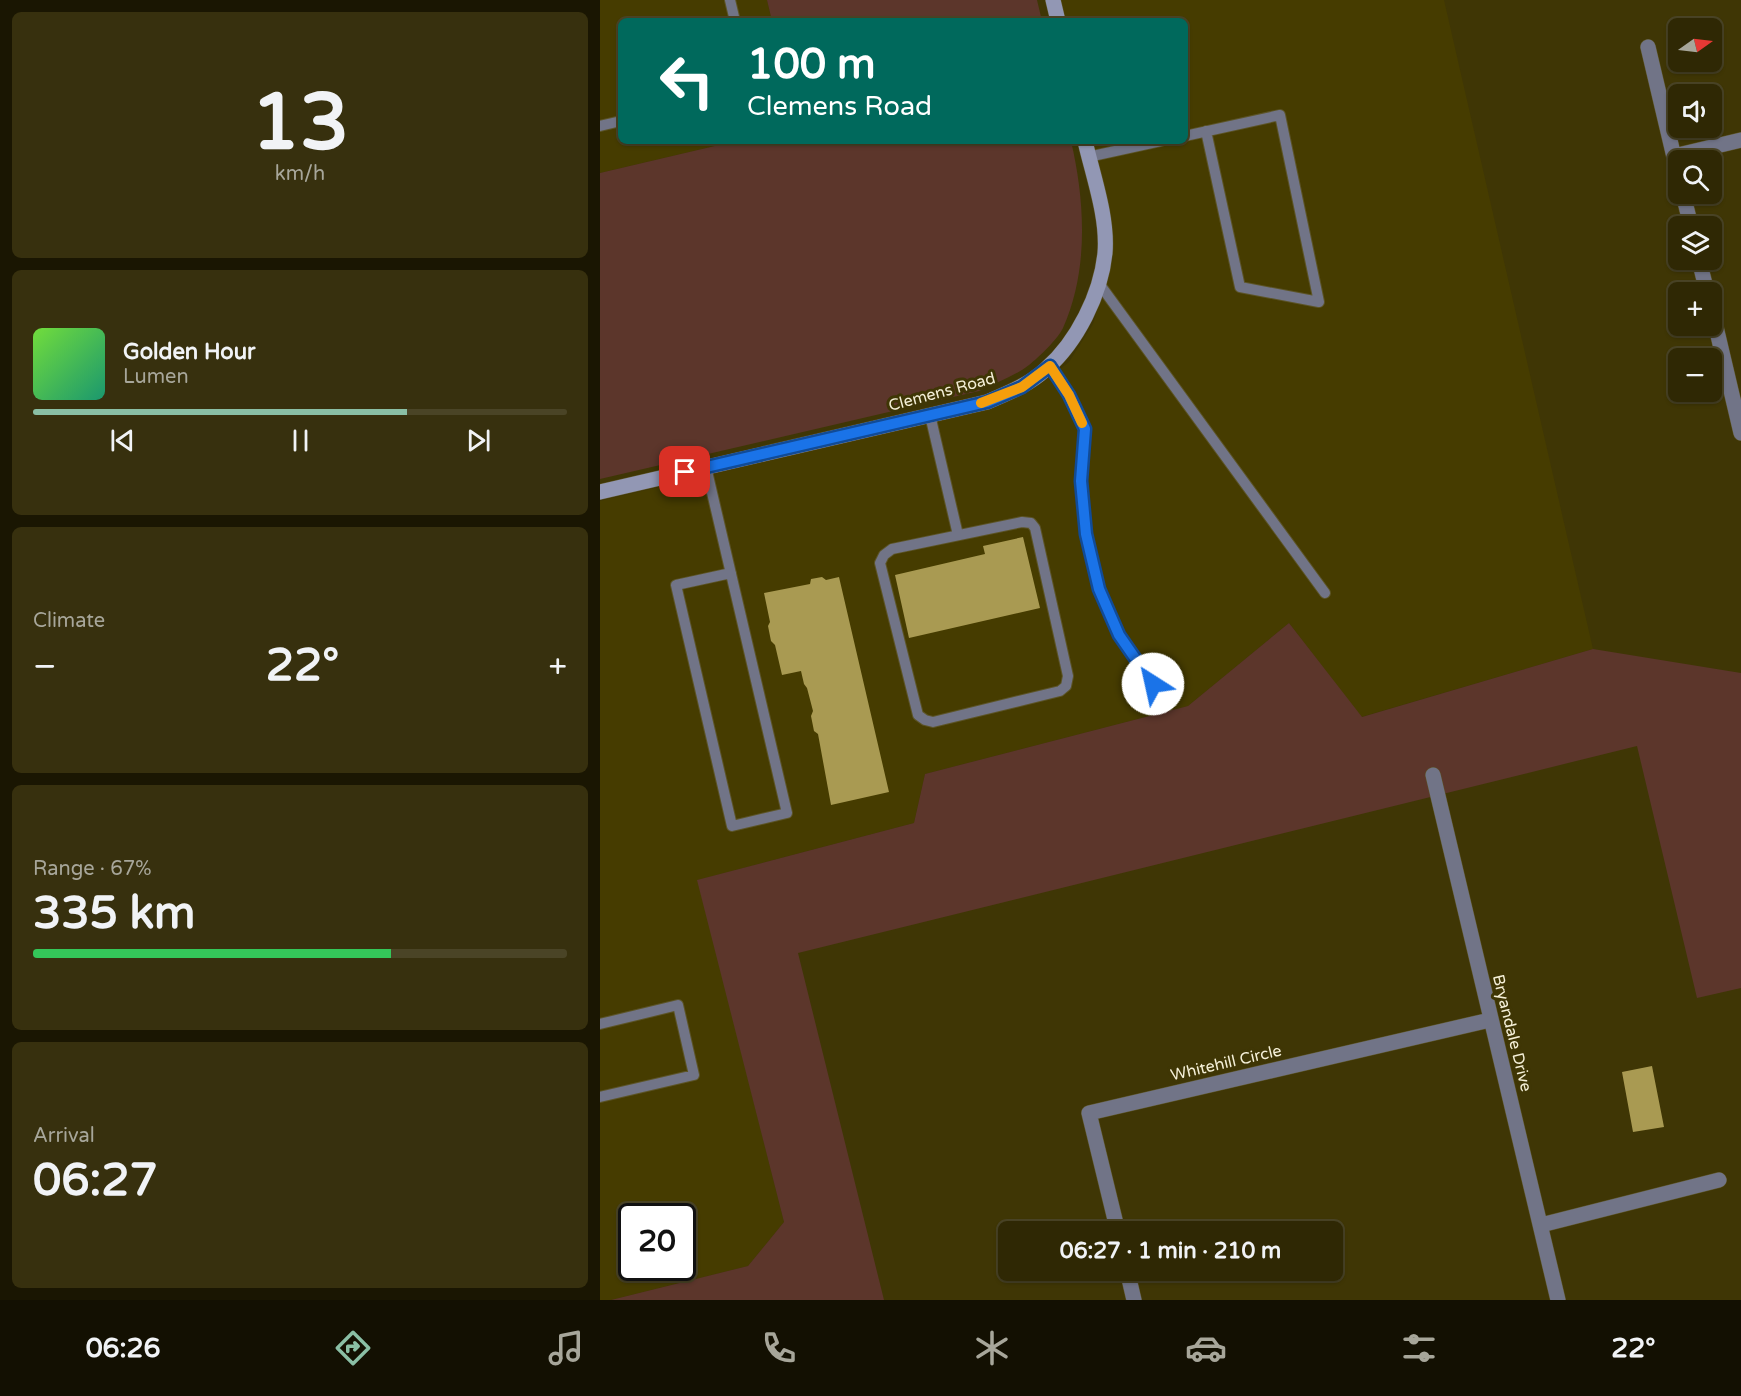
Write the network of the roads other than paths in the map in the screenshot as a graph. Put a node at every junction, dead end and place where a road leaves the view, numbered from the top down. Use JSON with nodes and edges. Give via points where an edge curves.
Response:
{"nodes":[{"id":1,"x":730,"y":0,"type":"edge"},
{"id":2,"x":1053,"y":0,"type":"edge"},
{"id":3,"x":734,"y":18,"type":"edge"},
{"id":4,"x":1057,"y":18,"type":"edge"},
{"id":5,"x":1647,"y":47,"type":"dead end"},
{"id":6,"x":618,"y":122,"type":"edge"},
{"id":7,"x":600,"y":126,"type":"edge"},
{"id":8,"x":1206,"y":131,"type":"junction"},
{"id":9,"x":1188,"y":135,"type":"edge"},
{"id":10,"x":1741,"y":140,"type":"edge"},
{"id":11,"x":1086,"y":144,"type":"edge"},
{"id":12,"x":1147,"y":144,"type":"edge"},
{"id":13,"x":1673,"y":150,"type":"edge"},
{"id":14,"x":1699,"y":150,"type":"edge"},
{"id":15,"x":1088,"y":157,"type":"junction"},
{"id":16,"x":1098,"y":282,"type":"junction"},
{"id":17,"x":1719,"y":336,"type":"edge"},
{"id":18,"x":1050,"y":366,"type":"junction"},
{"id":19,"x":1738,"y":412,"type":"edge"},
{"id":20,"x":930,"y":415,"type":"junction"},
{"id":21,"x":1741,"y":433,"type":"edge"},
{"id":22,"x":706,"y":467,"type":"junction"},
{"id":23,"x":600,"y":492,"type":"edge"},
{"id":24,"x":958,"y":535,"type":"junction"},
{"id":25,"x":731,"y":573,"type":"junction"},
{"id":26,"x":1325,"y":593,"type":"dead end"},
{"id":27,"x":1153,"y":684,"type":"dead end"},
{"id":28,"x":1433,"y":775,"type":"dead end"},
{"id":29,"x":1490,"y":1020,"type":"junction"},
{"id":30,"x":600,"y":1024,"type":"edge"},
{"id":31,"x":600,"y":1097,"type":"edge"},
{"id":32,"x":1719,"y":1180,"type":"dead end"},
{"id":33,"x":1115,"y":1221,"type":"edge"},
{"id":34,"x":1541,"y":1225,"type":"junction"},
{"id":35,"x":1130,"y":1281,"type":"edge"},
{"id":36,"x":1134,"y":1300,"type":"edge"},
{"id":37,"x":1558,"y":1300,"type":"edge"}],
"edges":[{"from":1,"to":3,"type":"lane"},
{"from":2,"to":4,"type":"street"},
{"from":5,"to":13,"type":"street"},
{"from":6,"to":7,"type":"lane"},
{"from":8,"to":8,"type":"lane","via":[[1280,115],[1319,302],[1240,287]]},
{"from":8,"to":9,"type":"lane"},
{"from":10,"to":14,"type":"street"},
{"from":11,"to":15,"type":"street","name":"Clemens Road"},
{"from":12,"to":15,"type":"lane"},
{"from":15,"to":16,"type":"street","name":"Clemens Road","via":[[1105,253]]},
{"from":16,"to":18,"type":"street","name":"Clemens Road","via":[[1092,303],[1070,342]]},
{"from":16,"to":26,"type":"lane"},
{"from":17,"to":19,"type":"street"},
{"from":18,"to":20,"type":"street","name":"Clemens Road","via":[[1022,387],[987,402]]},
{"from":18,"to":27,"type":"lane","via":[[1085,429],[1081,481],[1086,534],[1099,589],[1119,635]]},
{"from":19,"to":21,"type":"street"},
{"from":20,"to":22,"type":"street","name":"Clemens Road"},
{"from":20,"to":24,"type":"lane"},
{"from":22,"to":23,"type":"street","name":"Clemens Road"},
{"from":22,"to":25,"type":"lane"},
{"from":24,"to":24,"type":"lane","via":[[892,549],[880,563],[918,715],[933,722],[1060,691],[1068,676],[1035,528],[1022,522]]},
{"from":25,"to":25,"type":"lane","via":[[787,813],[732,826],[676,585]]},
{"from":28,"to":29,"type":"street","name":"Bryandale Drive"},
{"from":29,"to":33,"type":"street","name":"Whitehill Circle","via":[[1089,1113]]},
{"from":29,"to":34,"type":"street","name":"Bryandale Drive"},
{"from":30,"to":31,"type":"lane","via":[[678,1005],[694,1075]]},
{"from":32,"to":34,"type":"street"},
{"from":34,"to":37,"type":"street","name":"Bryandale Drive"},
{"from":35,"to":36,"type":"street"}]}
